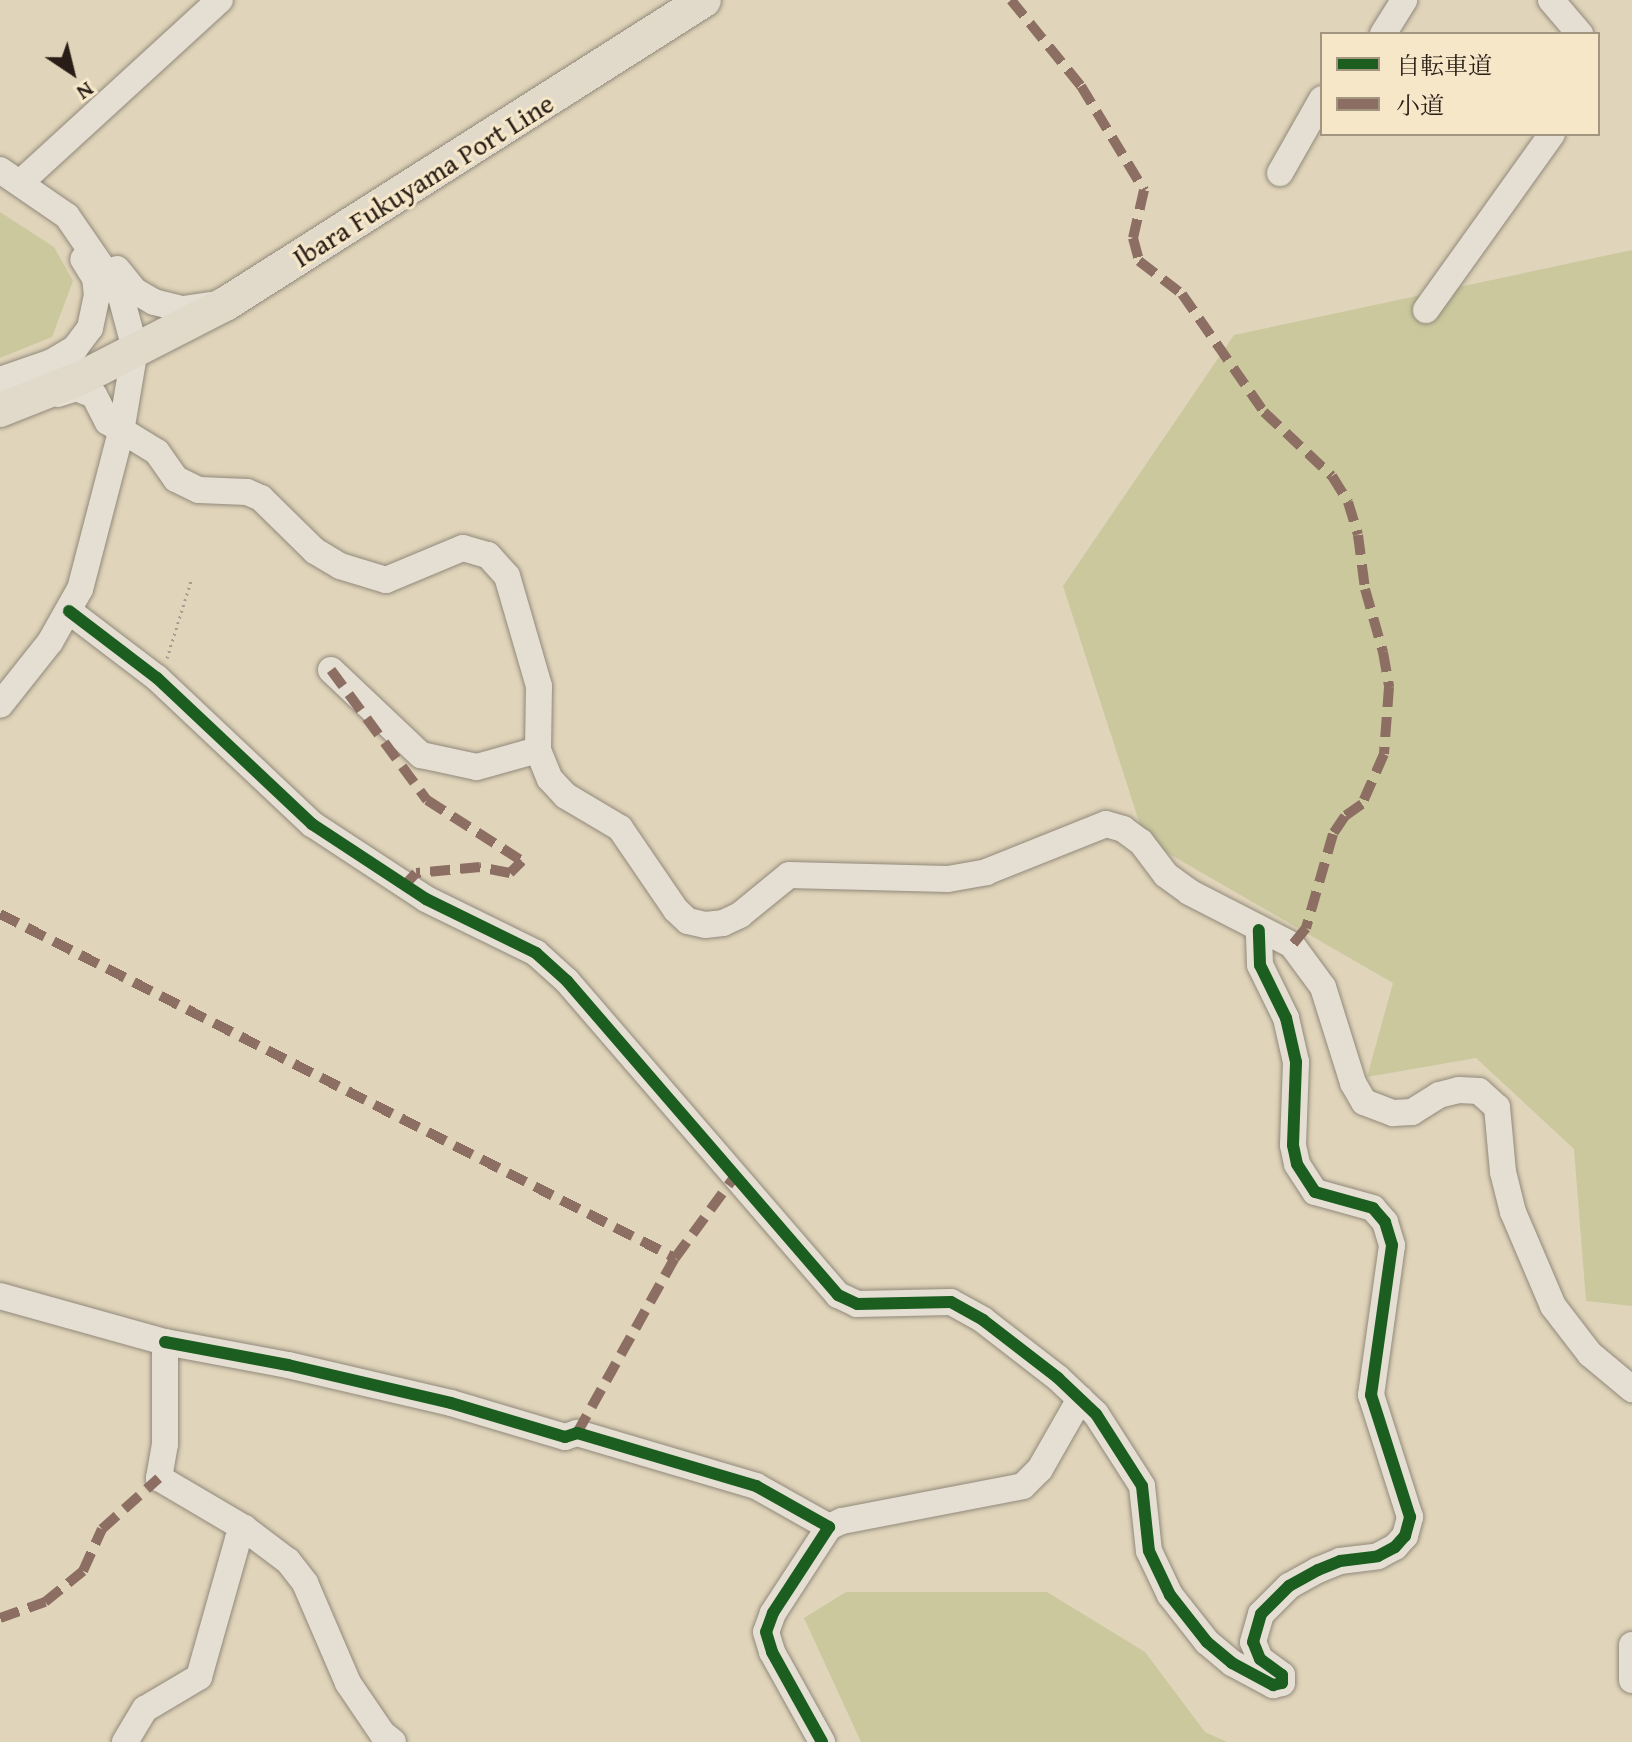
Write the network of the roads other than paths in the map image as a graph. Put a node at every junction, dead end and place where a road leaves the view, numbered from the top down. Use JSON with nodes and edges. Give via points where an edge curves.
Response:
{"nodes":[{"id":1,"x":220,"y":0,"type":"edge"},
{"id":2,"x":704,"y":0,"type":"edge"},
{"id":3,"x":1404,"y":0,"type":"edge"},
{"id":4,"x":1551,"y":0,"type":"edge"},
{"id":5,"x":1384,"y":32,"type":"edge"},
{"id":6,"x":1578,"y":32,"type":"edge"},
{"id":7,"x":1320,"y":103,"type":"edge"},
{"id":8,"x":1551,"y":136,"type":"edge"},
{"id":9,"x":1280,"y":173,"type":"dead end"},
{"id":10,"x":10,"y":177,"type":"edge"},
{"id":11,"x":67,"y":216,"type":"junction"},
{"id":12,"x":227,"y":303,"type":"junction"},
{"id":13,"x":1426,"y":310,"type":"dead end"},
{"id":14,"x":135,"y":349,"type":"junction"},
{"id":15,"x":5,"y":395,"type":"edge"},
{"id":16,"x":121,"y":432,"type":"junction"},
{"id":17,"x":69,"y":611,"type":"junction"},
{"id":18,"x":331,"y":670,"type":"dead end"},
{"id":19,"x":0,"y":705,"type":"edge"},
{"id":20,"x":538,"y":750,"type":"junction"},
{"id":21,"x":1259,"y":930,"type":"junction"},
{"id":22,"x":0,"y":1296,"type":"edge"},
{"id":23,"x":165,"y":1342,"type":"junction"},
{"id":24,"x":1632,"y":1389,"type":"edge"},
{"id":25,"x":1080,"y":1399,"type":"junction"},
{"id":26,"x":829,"y":1527,"type":"junction"},
{"id":27,"x":244,"y":1528,"type":"junction"},
{"id":28,"x":1632,"y":1645,"type":"edge"},
{"id":29,"x":1632,"y":1680,"type":"edge"},
{"id":30,"x":125,"y":1742,"type":"edge"},
{"id":31,"x":393,"y":1742,"type":"edge"},
{"id":32,"x":822,"y":1742,"type":"edge"}],
"edges":[{"from":1,"to":10,"type":"street"},
{"from":2,"to":12,"type":"main road","name":"Ibara Fukuyama Port Line"},
{"from":3,"to":5,"type":"street"},
{"from":4,"to":6,"type":"street"},
{"from":7,"to":9,"type":"street"},
{"from":8,"to":13,"type":"street"},
{"from":10,"to":11,"type":"street"},
{"from":11,"to":12,"type":"street","via":[[86,225],[135,291],[154,302],[183,309]]},
{"from":11,"to":14,"type":"street","via":[[120,293]]},
{"from":11,"to":15,"type":"street","via":[[72,243],[95,278],[94,320],[75,348]]},
{"from":12,"to":14,"type":"main road","name":"Ibara Fukuyama Port Line"},
{"from":14,"to":15,"type":"main road","name":"Ibara Fukuyama Port Line","via":[[81,378]]},
{"from":14,"to":16,"type":"street"},
{"from":15,"to":16,"type":"street","via":[[33,403],[84,390],[94,395],[108,422]]},
{"from":16,"to":17,"type":"street","via":[[80,589]]},
{"from":16,"to":20,"type":"street","via":[[148,445],[176,479],[199,490],[247,492],[261,498],[315,551],[340,566],[386,580],[463,548],[488,555],[507,576],[539,686]]},
{"from":17,"to":19,"type":"street"},
{"from":17,"to":25,"type":"street","via":[[157,678],[312,824],[426,899],[536,953],[567,981],[838,1295],[857,1304],[951,1302],[983,1320]]},
{"from":18,"to":20,"type":"street","via":[[421,755],[477,767]]},
{"from":20,"to":21,"type":"street","via":[[550,779],[566,796],[620,828],[688,921],[705,925],[732,919],[789,875],[948,879],[986,872],[1106,824],[1141,842],[1166,875],[1189,892]]},
{"from":21,"to":24,"type":"street","via":[[1292,945],[1323,987],[1364,1102],[1393,1113],[1412,1112],[1459,1090],[1479,1091],[1497,1107],[1513,1212],[1553,1306],[1590,1354]]},
{"from":21,"to":25,"type":"street","via":[[1260,965],[1286,1018],[1296,1062],[1297,1164],[1315,1192],[1373,1208],[1385,1222],[1392,1245],[1371,1395],[1410,1517],[1405,1536],[1378,1556],[1318,1570],[1289,1586],[1261,1614],[1253,1642],[1260,1659],[1282,1675],[1282,1683],[1263,1682],[1207,1642],[1170,1595],[1149,1551],[1142,1486],[1096,1414]]},
{"from":22,"to":23,"type":"street"},
{"from":23,"to":26,"type":"street","via":[[451,1403],[565,1437],[577,1433],[756,1486]]},
{"from":23,"to":27,"type":"street","via":[[165,1444],[159,1478]]},
{"from":25,"to":26,"type":"street","via":[[1040,1469],[1023,1486]]},
{"from":26,"to":32,"type":"street","via":[[766,1632]]},
{"from":27,"to":30,"type":"street","via":[[199,1677],[145,1709]]},
{"from":27,"to":31,"type":"street","via":[[288,1561],[305,1583],[348,1683]]},
{"from":28,"to":29,"type":"street"}]}
